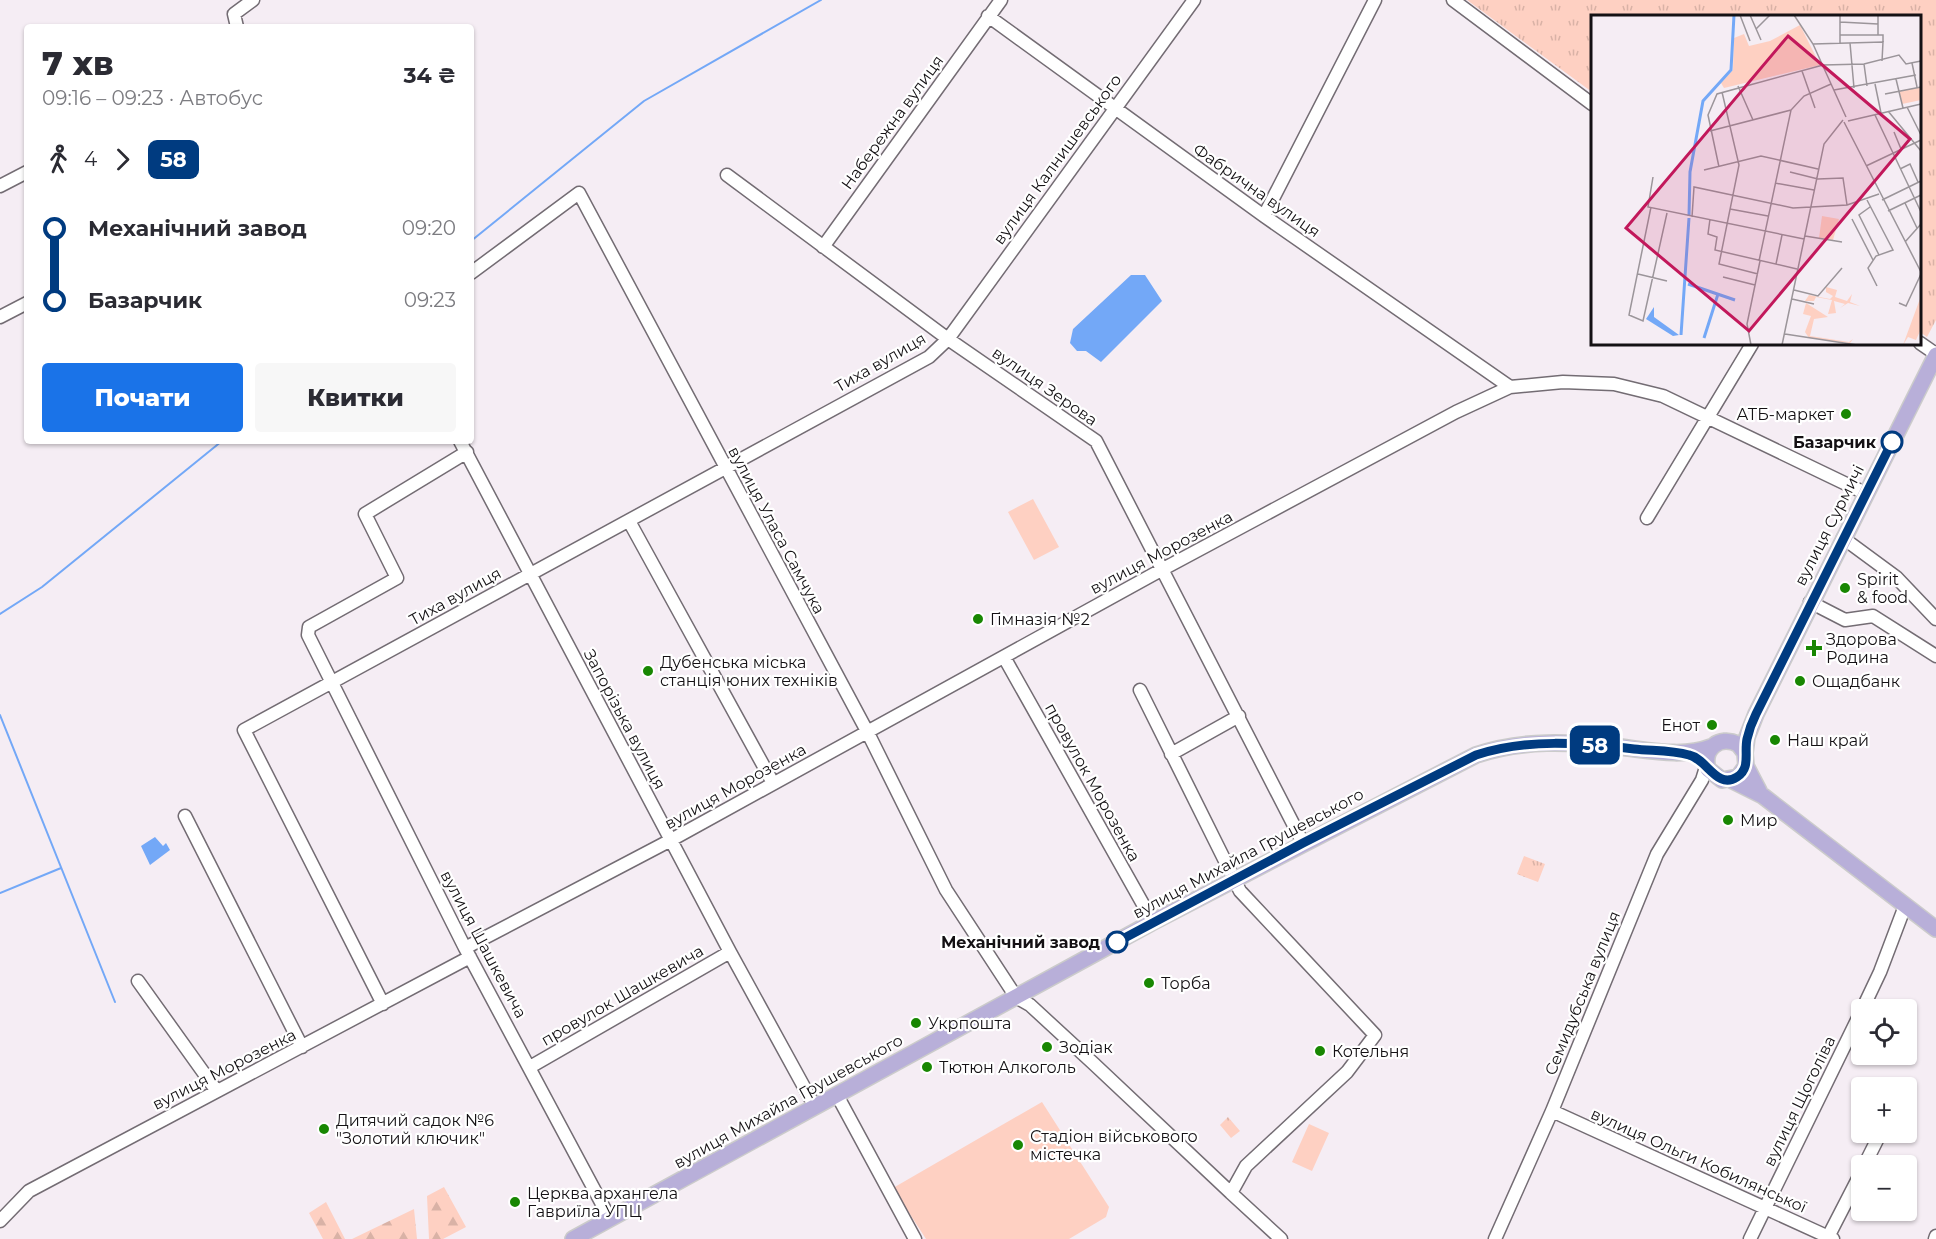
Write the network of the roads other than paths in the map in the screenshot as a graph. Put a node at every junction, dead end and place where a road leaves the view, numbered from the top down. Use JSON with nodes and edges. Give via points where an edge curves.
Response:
{"nodes":[{"id":1,"x":253,"y":0,"type":"edge"},
{"id":2,"x":1001,"y":0,"type":"edge"},
{"id":3,"x":1194,"y":0,"type":"edge"},
{"id":4,"x":1374,"y":0,"type":"edge"},
{"id":5,"x":1453,"y":0,"type":"edge"},
{"id":6,"x":988,"y":16,"type":"junction"},
{"id":7,"x":236,"y":24,"type":"edge"},
{"id":8,"x":1591,"y":103,"type":"edge"},
{"id":9,"x":1114,"y":108,"type":"junction"},
{"id":10,"x":24,"y":174,"type":"edge"},
{"id":11,"x":727,"y":175,"type":"dead end"},
{"id":12,"x":0,"y":186,"type":"edge"},
{"id":13,"x":1264,"y":216,"type":"junction"},
{"id":14,"x":823,"y":247,"type":"junction"},
{"id":15,"x":474,"y":271,"type":"edge"},
{"id":16,"x":24,"y":305,"type":"edge"},
{"id":17,"x":0,"y":317,"type":"edge"},
{"id":18,"x":948,"y":339,"type":"junction"},
{"id":19,"x":1921,"y":344,"type":"edge"},
{"id":20,"x":1751,"y":345,"type":"edge"},
{"id":21,"x":1936,"y":354,"type":"edge"},
{"id":22,"x":1510,"y":387,"type":"junction"},
{"id":23,"x":1707,"y":417,"type":"junction"},
{"id":24,"x":462,"y":444,"type":"edge"},
{"id":25,"x":467,"y":452,"type":"junction"},
{"id":26,"x":724,"y":468,"type":"junction"},
{"id":27,"x":1865,"y":493,"type":"junction"},
{"id":28,"x":1647,"y":518,"type":"dead end"},
{"id":29,"x":629,"y":521,"type":"junction"},
{"id":30,"x":1843,"y":538,"type":"junction"},
{"id":31,"x":1162,"y":569,"type":"junction"},
{"id":32,"x":530,"y":573,"type":"junction"},
{"id":33,"x":1810,"y":602,"type":"junction"},
{"id":34,"x":1936,"y":619,"type":"edge"},
{"id":35,"x":1936,"y":656,"type":"edge"},
{"id":36,"x":1004,"y":657,"type":"junction"},
{"id":37,"x":333,"y":682,"type":"junction"},
{"id":38,"x":1140,"y":690,"type":"dead end"},
{"id":39,"x":1756,"y":714,"type":"junction"},
{"id":40,"x":1239,"y":716,"type":"junction"},
{"id":41,"x":868,"y":733,"type":"junction"},
{"id":42,"x":1726,"y":740,"type":"junction"},
{"id":43,"x":1711,"y":747,"type":"junction"},
{"id":44,"x":1679,"y":752,"type":"junction"},
{"id":45,"x":1171,"y":754,"type":"junction"},
{"id":46,"x":1746,"y":760,"type":"junction"},
{"id":47,"x":1707,"y":764,"type":"junction"},
{"id":48,"x":1727,"y":780,"type":"junction"},
{"id":49,"x":773,"y":783,"type":"junction"},
{"id":50,"x":1695,"y":791,"type":"junction"},
{"id":51,"x":1768,"y":800,"type":"junction"},
{"id":52,"x":185,"y":816,"type":"dead end"},
{"id":53,"x":671,"y":840,"type":"junction"},
{"id":54,"x":1303,"y":843,"type":"junction"},
{"id":55,"x":1234,"y":881,"type":"junction"},
{"id":56,"x":1905,"y":906,"type":"junction"},
{"id":57,"x":1153,"y":922,"type":"junction"},
{"id":58,"x":1936,"y":929,"type":"edge"},
{"id":59,"x":467,"y":952,"type":"junction"},
{"id":60,"x":730,"y":952,"type":"junction"},
{"id":61,"x":138,"y":981,"type":"dead end"},
{"id":62,"x":1016,"y":997,"type":"junction"},
{"id":63,"x":1867,"y":999,"type":"edge"},
{"id":64,"x":383,"y":1004,"type":"junction"},
{"id":65,"x":1851,"y":1032,"type":"edge"},
{"id":66,"x":302,"y":1047,"type":"junction"},
{"id":67,"x":530,"y":1067,"type":"junction"},
{"id":68,"x":216,"y":1089,"type":"junction"},
{"id":69,"x":837,"y":1095,"type":"junction"},
{"id":70,"x":815,"y":1107,"type":"junction"},
{"id":71,"x":1552,"y":1112,"type":"junction"},
{"id":72,"x":1231,"y":1192,"type":"junction"},
{"id":73,"x":1851,"y":1195,"type":"edge"},
{"id":74,"x":1764,"y":1209,"type":"junction"},
{"id":75,"x":610,"y":1219,"type":"junction"},
{"id":76,"x":0,"y":1221,"type":"edge"},
{"id":77,"x":1831,"y":1238,"type":"edge"},
{"id":78,"x":573,"y":1239,"type":"edge"},
{"id":79,"x":915,"y":1239,"type":"edge"},
{"id":80,"x":1281,"y":1239,"type":"edge"},
{"id":81,"x":1495,"y":1239,"type":"edge"},
{"id":82,"x":1750,"y":1239,"type":"edge"}],
"edges":[{"from":1,"to":7,"type":"street","via":[[234,14]]},
{"from":2,"to":6,"type":"street","name":"Набережна вулиця"},
{"from":3,"to":9,"type":"street","name":"вулиця Калнишевського"},
{"from":4,"to":13,"type":"street"},
{"from":5,"to":8,"type":"street"},
{"from":6,"to":9,"type":"street","name":"Фабрична вулиця"},
{"from":6,"to":14,"type":"street","name":"Набережна вулиця"},
{"from":9,"to":13,"type":"street","name":"Фабрична вулиця"},
{"from":9,"to":18,"type":"street","name":"вулиця Калнишевського"},
{"from":10,"to":12,"type":"street"},
{"from":11,"to":14,"type":"street","name":"вулиця Зерова"},
{"from":13,"to":22,"type":"street","name":"Фабрична вулиця"},
{"from":14,"to":18,"type":"street","name":"вулиця Зерова"},
{"from":15,"to":26,"type":"street","name":"вулиця Уласа Самчука","via":[[579,194]]},
{"from":16,"to":17,"type":"street"},
{"from":18,"to":26,"type":"street","name":"Тиха вулиця","via":[[929,357]]},
{"from":18,"to":31,"type":"street","name":"вулиця Зерова","via":[[1096,441]]},
{"from":19,"to":21,"type":"street"},
{"from":20,"to":23,"type":"street"},
{"from":21,"to":27,"type":"main road","name":"вулиця Сурмичі"},
{"from":22,"to":23,"type":"street","name":"вулиця Морозенка","via":[[1563,382],[1614,384],[1664,396]]},
{"from":22,"to":31,"type":"street","name":"вулиця Морозенка"},
{"from":23,"to":27,"type":"street","name":"вулиця Морозенка"},
{"from":23,"to":28,"type":"street"},
{"from":24,"to":25,"type":"street","name":"Запорізька вулиця"},
{"from":25,"to":32,"type":"street","name":"Запорізька вулиця"},
{"from":25,"to":37,"type":"street","name":"вулиця Шашкевича","via":[[365,514],[397,578],[309,627],[308,635]]},
{"from":26,"to":29,"type":"street","name":"Тиха вулиця"},
{"from":26,"to":41,"type":"street","name":"вулиця Уласа Самчука"},
{"from":27,"to":30,"type":"main road","name":"вулиця Сурмичі"},
{"from":29,"to":32,"type":"street","name":"Тиха вулиця"},
{"from":29,"to":49,"type":"street"},
{"from":30,"to":33,"type":"main road","name":"вулиця Сурмичі"},
{"from":30,"to":34,"type":"street","via":[[1896,577]]},
{"from":31,"to":36,"type":"street","name":"вулиця Морозенка"},
{"from":31,"to":40,"type":"street","name":"вулиця Зерова"},
{"from":32,"to":37,"type":"street","name":"Тиха вулиця"},
{"from":32,"to":53,"type":"street","name":"Запорізька вулиця"},
{"from":33,"to":35,"type":"street","via":[[1845,620],[1873,616]]},
{"from":33,"to":39,"type":"main road","name":"вулиця Сурмичі"},
{"from":36,"to":41,"type":"street","name":"вулиця Морозенка"},
{"from":36,"to":57,"type":"street","name":"провулок Морозенка"},
{"from":37,"to":59,"type":"street","name":"вулиця Шашкевича"},
{"from":37,"to":64,"type":"street","name":"Тиха вулиця","via":[[244,730]]},
{"from":38,"to":45,"type":"street"},
{"from":39,"to":42,"type":"main road"},
{"from":39,"to":46,"type":"main road","via":[[1747,737]]},
{"from":40,"to":45,"type":"street"},
{"from":40,"to":54,"type":"street","name":"вулиця Зерова"},
{"from":41,"to":49,"type":"street","name":"вулиця Морозенка"},
{"from":41,"to":62,"type":"street","name":"вулиця Уласа Самчука","via":[[946,890]]},
{"from":42,"to":43,"type":"main road"},
{"from":42,"to":46,"type":"main road","via":[[1738,744]]},
{"from":43,"to":44,"type":"main road","name":"вулиця Михайла Грушевського"},
{"from":43,"to":47,"type":"main road"},
{"from":44,"to":47,"type":"main road","name":"вулиця Михайла Грушевського"},
{"from":44,"to":54,"type":"main road","name":"вулиця Михайла Грушевського","via":[[1584,744],[1505,746],[1476,755]]},
{"from":45,"to":55,"type":"street"},
{"from":46,"to":48,"type":"main road","via":[[1738,777]]},
{"from":46,"to":51,"type":"main road"},
{"from":47,"to":48,"type":"main road","via":[[1712,774]]},
{"from":47,"to":50,"type":"street","name":"Семидубська вулиця"},
{"from":48,"to":50,"type":"street"},
{"from":48,"to":51,"type":"main road"},
{"from":49,"to":53,"type":"street","name":"вулиця Морозенка"},
{"from":50,"to":71,"type":"street","name":"Семидубська вулиця","via":[[1657,854]]},
{"from":51,"to":56,"type":"main road"},
{"from":52,"to":66,"type":"street"},
{"from":53,"to":59,"type":"street","name":"вулиця Морозенка"},
{"from":53,"to":60,"type":"street","name":"Запорізька вулиця"},
{"from":54,"to":55,"type":"main road","name":"вулиця Михайла Грушевського"},
{"from":55,"to":57,"type":"main road","name":"вулиця Михайла Грушевського"},
{"from":55,"to":72,"type":"street","via":[[1375,1035],[1347,1072],[1246,1166]]},
{"from":56,"to":58,"type":"main road"},
{"from":56,"to":63,"type":"street","name":"вулиця Щоголіва"},
{"from":57,"to":62,"type":"main road","name":"вулиця Михайла Грушевського"},
{"from":59,"to":64,"type":"street","name":"вулиця Морозенка"},
{"from":59,"to":67,"type":"street","name":"вулиця Шашкевича"},
{"from":60,"to":67,"type":"street","name":"провулок Шашкевича"},
{"from":60,"to":70,"type":"street","name":"Запорізька вулиця"},
{"from":61,"to":68,"type":"street"},
{"from":62,"to":69,"type":"main road","name":"вулиця Михайла Грушевського"},
{"from":62,"to":72,"type":"street","via":[[1030,1005]]},
{"from":64,"to":66,"type":"street","name":"вулиця Морозенка"},
{"from":65,"to":74,"type":"street","name":"вулиця Щоголіва"},
{"from":66,"to":68,"type":"street","name":"вулиця Морозенка"},
{"from":67,"to":75,"type":"street","name":"вулиця Шашкевича"},
{"from":68,"to":76,"type":"street","name":"вулиця Морозенка","via":[[30,1191]]},
{"from":69,"to":70,"type":"main road","name":"вулиця Михайла Грушевського"},
{"from":69,"to":79,"type":"street"},
{"from":70,"to":75,"type":"main road","name":"вулиця Михайла Грушевського"},
{"from":71,"to":74,"type":"street","name":"вулиця Ольги Кобилянської"},
{"from":71,"to":81,"type":"street","name":"Семидубська вулиця"},
{"from":72,"to":80,"type":"street"},
{"from":73,"to":77,"type":"street"},
{"from":74,"to":77,"type":"street","name":"вулиця Ольги Кобилянської"},
{"from":74,"to":82,"type":"street","name":"вулиця Щоголіва"},
{"from":75,"to":78,"type":"main road","name":"вулиця Михайла Грушевського"}]}
